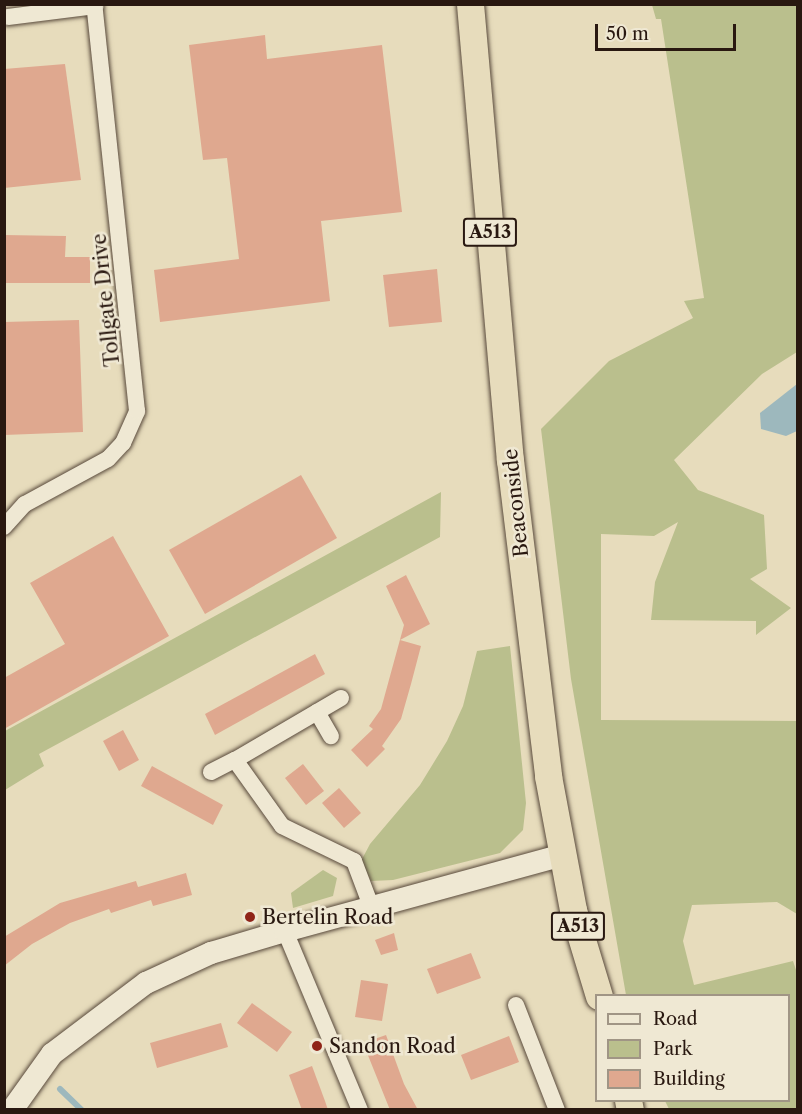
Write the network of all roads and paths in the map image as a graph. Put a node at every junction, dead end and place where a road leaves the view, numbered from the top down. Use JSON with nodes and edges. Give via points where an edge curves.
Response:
{"nodes":[{"id":1,"x":470,"y":4,"type":"edge"},
{"id":2,"x":94,"y":5,"type":"edge"},
{"id":3,"x":8,"y":17,"type":"dead end"},
{"id":4,"x":4,"y":527,"type":"edge"},
{"id":5,"x":340,"y":698,"type":"dead end"},
{"id":6,"x":317,"y":712,"type":"junction"},
{"id":7,"x":331,"y":736,"type":"dead end"},
{"id":8,"x":235,"y":760,"type":"junction"},
{"id":9,"x":211,"y":772,"type":"dead end"},
{"id":10,"x":562,"y":855,"type":"junction"},
{"id":11,"x":370,"y":906,"type":"junction"},
{"id":12,"x":285,"y":931,"type":"junction"},
{"id":13,"x":598,"y":994,"type":"edge"},
{"id":14,"x":516,"y":1005,"type":"dead end"},
{"id":15,"x":12,"y":1110,"type":"edge"},
{"id":16,"x":360,"y":1110,"type":"edge"},
{"id":17,"x":557,"y":1110,"type":"edge"}],
"edges":[{"from":1,"to":10,"type":"highway","name":"Beaconside","number":"A513","via":[[510,460]]},
{"from":2,"to":3,"type":"street"},
{"from":2,"to":4,"type":"street","name":"Tollgate Drive","via":[[136,411],[123,443],[108,459],[25,504]]},
{"from":5,"to":6,"type":"street"},
{"from":6,"to":7,"type":"street"},
{"from":6,"to":8,"type":"street"},
{"from":8,"to":9,"type":"street"},
{"from":8,"to":11,"type":"street","via":[[282,826],[354,861]]},
{"from":10,"to":11,"type":"main road"},
{"from":10,"to":13,"type":"highway","name":"Beaconside","number":"A513"},
{"from":11,"to":12,"type":"main road"},
{"from":12,"to":15,"type":"main road","via":[[211,953],[146,983],[52,1054]]},
{"from":12,"to":16,"type":"street"},
{"from":14,"to":17,"type":"street"}]}
